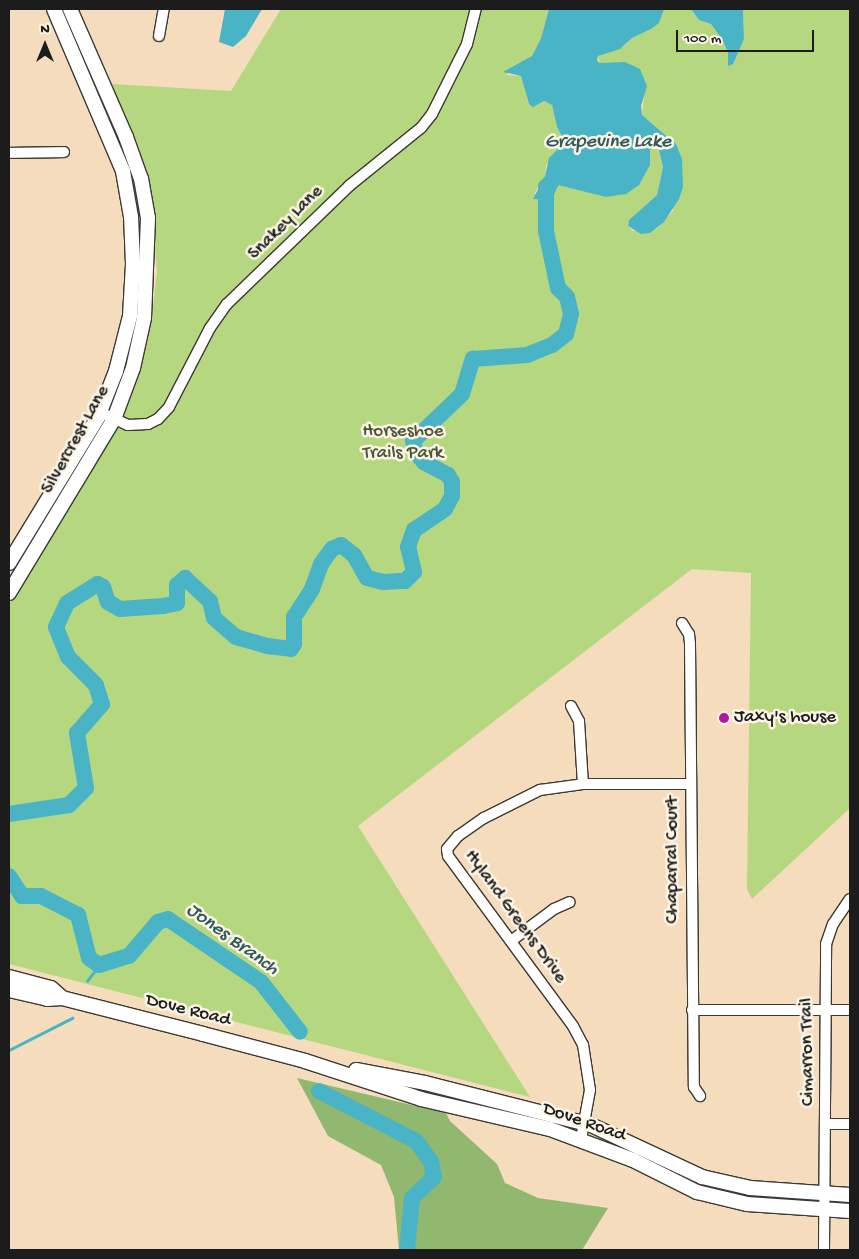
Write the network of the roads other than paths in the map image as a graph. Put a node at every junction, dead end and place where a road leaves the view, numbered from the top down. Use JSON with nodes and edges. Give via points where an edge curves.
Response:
{"nodes":[{"id":1,"x":54,"y":9,"type":"edge"},
{"id":2,"x":70,"y":9,"type":"edge"},
{"id":3,"x":164,"y":9,"type":"edge"},
{"id":4,"x":476,"y":9,"type":"edge"},
{"id":5,"x":159,"y":36,"type":"dead end"},
{"id":6,"x":64,"y":152,"type":"dead end"},
{"id":7,"x":9,"y":153,"type":"edge"},
{"id":8,"x":100,"y":412,"type":"junction"},
{"id":9,"x":114,"y":419,"type":"junction"},
{"id":10,"x":9,"y":563,"type":"edge"},
{"id":11,"x":9,"y":593,"type":"edge"},
{"id":12,"x":682,"y":623,"type":"dead end"},
{"id":13,"x":571,"y":706,"type":"dead end"},
{"id":14,"x":583,"y":784,"type":"junction"},
{"id":15,"x":690,"y":784,"type":"junction"},
{"id":16,"x":850,"y":899,"type":"edge"},
{"id":17,"x":570,"y":902,"type":"dead end"},
{"id":18,"x":511,"y":941,"type":"junction"},
{"id":19,"x":9,"y":977,"type":"edge"},
{"id":20,"x":9,"y":990,"type":"edge"},
{"id":21,"x":62,"y":998,"type":"junction"},
{"id":22,"x":692,"y":1010,"type":"junction"},
{"id":23,"x":824,"y":1010,"type":"junction"},
{"id":24,"x":850,"y":1010,"type":"edge"},
{"id":25,"x":304,"y":1061,"type":"junction"},
{"id":26,"x":700,"y":1096,"type":"dead end"},
{"id":27,"x":584,"y":1123,"type":"junction"},
{"id":28,"x":826,"y":1124,"type":"junction"},
{"id":29,"x":850,"y":1124,"type":"edge"},
{"id":30,"x":580,"y":1139,"type":"junction"},
{"id":31,"x":641,"y":1146,"type":"junction"},
{"id":32,"x":633,"y":1160,"type":"junction"},
{"id":33,"x":823,"y":1195,"type":"junction"},
{"id":34,"x":850,"y":1195,"type":"edge"},
{"id":35,"x":823,"y":1211,"type":"junction"},
{"id":36,"x":850,"y":1211,"type":"edge"},
{"id":37,"x":824,"y":1250,"type":"edge"}],
"edges":[{"from":1,"to":8,"type":"main road","name":"Silvercrest Lane","via":[[114,146],[123,171],[131,217],[130,316],[116,371]]},
{"from":2,"to":9,"type":"main road","name":"Silvercrest Lane","via":[[126,137],[141,179],[148,218],[144,318],[133,368]]},
{"from":3,"to":5,"type":"street"},
{"from":4,"to":9,"type":"street","name":"Snakey Lane","via":[[467,44],[422,128],[349,186],[227,304],[210,328],[169,407],[158,419],[136,426]]},
{"from":6,"to":7,"type":"street"},
{"from":8,"to":9,"type":"street","name":"Snakey Lane"},
{"from":8,"to":10,"type":"main road","name":"Silvercrest Lane"},
{"from":9,"to":11,"type":"main road","name":"Silvercrest Lane"},
{"from":12,"to":15,"type":"street","name":"Chaparral Court","via":[[689,634],[690,644]]},
{"from":13,"to":14,"type":"street","via":[[579,720]]},
{"from":14,"to":15,"type":"street","name":"Hyland Greens Drive"},
{"from":14,"to":18,"type":"street","name":"Hyland Greens Drive","via":[[540,790],[519,798],[458,836],[447,849],[448,856]]},
{"from":15,"to":22,"type":"street","name":"Chaparral Court"},
{"from":16,"to":23,"type":"street","name":"Cimarron Trail","via":[[828,935]]},
{"from":17,"to":18,"type":"street","via":[[554,909]]},
{"from":18,"to":27,"type":"street","name":"Hyland Greens Drive","via":[[573,1026],[583,1045],[590,1090]]},
{"from":19,"to":21,"type":"main road","name":"Dove Road","via":[[51,988]]},
{"from":20,"to":21,"type":"main road","name":"Dove Road","via":[[47,999]]},
{"from":21,"to":25,"type":"main road","name":"Dove Road"},
{"from":22,"to":23,"type":"street"},
{"from":22,"to":26,"type":"street","name":"Chaparral Court","via":[[694,1087]]},
{"from":23,"to":24,"type":"street"},
{"from":23,"to":28,"type":"street","name":"Cimarron Trail"},
{"from":25,"to":27,"type":"main road","name":"Dove Road","via":[[426,1083]]},
{"from":25,"to":30,"type":"main road","name":"Dove Road","via":[[421,1099]]},
{"from":27,"to":30,"type":"street","name":"Hyland Greens Drive"},
{"from":27,"to":31,"type":"main road","name":"Dove Road"},
{"from":28,"to":29,"type":"street"},
{"from":28,"to":33,"type":"street","name":"Cimarron Trail"},
{"from":30,"to":32,"type":"main road","name":"Dove Road"},
{"from":31,"to":32,"type":"main road"},
{"from":31,"to":33,"type":"main road","name":"Dove Road","via":[[702,1177],[750,1188]]},
{"from":32,"to":35,"type":"main road","name":"Dove Road","via":[[697,1192],[747,1204]]},
{"from":33,"to":34,"type":"main road","name":"Dove Road"},
{"from":33,"to":35,"type":"street","name":"Cimarron Trail"},
{"from":35,"to":36,"type":"main road","name":"Dove Road"},
{"from":35,"to":37,"type":"street","name":"Cimarron Trail"}]}
